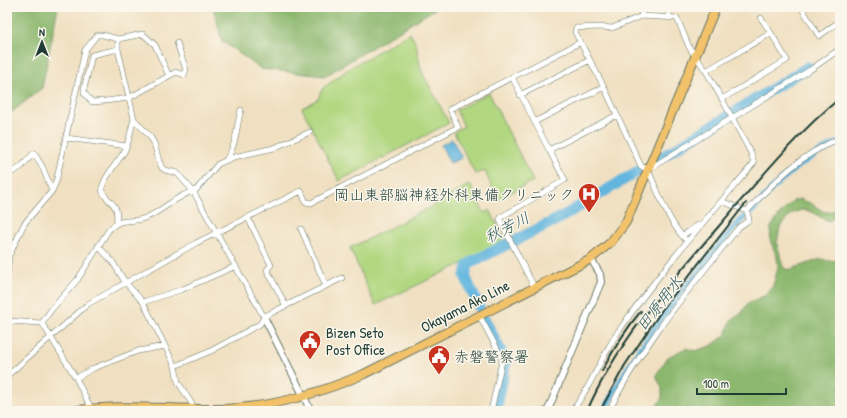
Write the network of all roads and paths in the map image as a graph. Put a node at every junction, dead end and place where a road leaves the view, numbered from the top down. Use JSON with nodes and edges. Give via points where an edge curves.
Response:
{"nodes":[{"id":1,"x":640,"y":7,"type":"edge"},
{"id":2,"x":669,"y":7,"type":"edge"},
{"id":3,"x":716,"y":7,"type":"edge"},
{"id":4,"x":802,"y":8,"type":"edge"},
{"id":5,"x":642,"y":16,"type":"junction"},
{"id":6,"x":669,"y":17,"type":"junction"},
{"id":7,"x":761,"y":18,"type":"dead end"},
{"id":8,"x":840,"y":22,"type":"edge"},
{"id":9,"x":771,"y":33,"type":"junction"},
{"id":10,"x":118,"y":39,"type":"junction"},
{"id":11,"x":581,"y":42,"type":"junction"},
{"id":12,"x":177,"y":43,"type":"dead end"},
{"id":13,"x":118,"y":49,"type":"junction"},
{"id":14,"x":840,"y":49,"type":"edge"},
{"id":15,"x":696,"y":55,"type":"junction"},
{"id":16,"x":590,"y":60,"type":"junction"},
{"id":17,"x":706,"y":71,"type":"junction"},
{"id":18,"x":170,"y":76,"type":"junction"},
{"id":19,"x":512,"y":77,"type":"junction"},
{"id":20,"x":604,"y":87,"type":"junction"},
{"id":21,"x":520,"y":94,"type":"junction"},
{"id":22,"x":129,"y":98,"type":"junction"},
{"id":23,"x":722,"y":98,"type":"junction"},
{"id":24,"x":241,"y":110,"type":"dead end"},
{"id":25,"x":617,"y":115,"type":"junction"},
{"id":26,"x":732,"y":118,"type":"junction"},
{"id":27,"x":134,"y":119,"type":"junction"},
{"id":28,"x":534,"y":122,"type":"junction"},
{"id":29,"x":310,"y":132,"type":"dead end"},
{"id":30,"x":66,"y":138,"type":"junction"},
{"id":31,"x":840,"y":138,"type":"edge"},
{"id":32,"x":127,"y":146,"type":"junction"},
{"id":33,"x":549,"y":150,"type":"junction"},
{"id":34,"x":226,"y":160,"type":"junction"},
{"id":35,"x":648,"y":170,"type":"junction"},
{"id":36,"x":7,"y":175,"type":"edge"},
{"id":37,"x":52,"y":191,"type":"junction"},
{"id":38,"x":193,"y":191,"type":"junction"},
{"id":39,"x":721,"y":201,"type":"junction"},
{"id":40,"x":747,"y":211,"type":"junction"},
{"id":41,"x":248,"y":218,"type":"junction"},
{"id":42,"x":702,"y":222,"type":"junction"},
{"id":43,"x":117,"y":223,"type":"junction"},
{"id":44,"x":301,"y":229,"type":"dead end"},
{"id":45,"x":218,"y":233,"type":"junction"},
{"id":46,"x":681,"y":234,"type":"junction"},
{"id":47,"x":687,"y":241,"type":"junction"},
{"id":48,"x":98,"y":246,"type":"junction"},
{"id":49,"x":591,"y":259,"type":"junction"},
{"id":50,"x":236,"y":266,"type":"junction"},
{"id":51,"x":7,"y":276,"type":"edge"},
{"id":52,"x":342,"y":278,"type":"dead end"},
{"id":53,"x":125,"y":282,"type":"junction"},
{"id":54,"x":326,"y":286,"type":"junction"},
{"id":55,"x":534,"y":287,"type":"junction"},
{"id":56,"x":143,"y":302,"type":"junction"},
{"id":57,"x":286,"y":306,"type":"junction"},
{"id":58,"x":479,"y":315,"type":"junction"},
{"id":59,"x":264,"y":318,"type":"junction"},
{"id":60,"x":7,"y":321,"type":"edge"},
{"id":61,"x":42,"y":323,"type":"junction"},
{"id":62,"x":51,"y":337,"type":"junction"},
{"id":63,"x":164,"y":346,"type":"junction"},
{"id":64,"x":175,"y":366,"type":"junction"},
{"id":65,"x":7,"y":376,"type":"edge"},
{"id":66,"x":76,"y":378,"type":"junction"},
{"id":67,"x":304,"y":396,"type":"junction"},
{"id":68,"x":192,"y":409,"type":"junction"},
{"id":69,"x":310,"y":409,"type":"edge"},
{"id":70,"x":92,"y":410,"type":"edge"},
{"id":71,"x":72,"y":411,"type":"edge"},
{"id":72,"x":300,"y":411,"type":"edge"},
{"id":73,"x":490,"y":411,"type":"edge"},
{"id":74,"x":547,"y":411,"type":"edge"},
{"id":75,"x":572,"y":411,"type":"edge"},
{"id":76,"x":609,"y":411,"type":"edge"}],
"edges":[{"from":1,"to":5,"type":"street"},
{"from":2,"to":6,"type":"street"},
{"from":3,"to":15,"type":"main road","name":"Okayama Ako Line"},
{"from":4,"to":8,"type":"street","via":[[819,36]]},
{"from":5,"to":6,"type":"street"},
{"from":5,"to":11,"type":"street","via":[[612,28],[576,28],[575,32]]},
{"from":6,"to":15,"type":"street","via":[[677,18],[689,47]]},
{"from":7,"to":9,"type":"street"},
{"from":9,"to":17,"type":"street"},
{"from":9,"to":23,"type":"street","via":[[787,60]]},
{"from":10,"to":13,"type":"street"},
{"from":10,"to":18,"type":"street","via":[[143,34],[155,45]]},
{"from":10,"to":30,"type":"street","via":[[97,35],[85,50]]},
{"from":11,"to":16,"type":"street"},
{"from":11,"to":19,"type":"street"},
{"from":12,"to":18,"type":"street","via":[[186,70],[184,75],[176,72]]},
{"from":13,"to":22,"type":"street"},
{"from":13,"to":22,"type":"street","via":[[92,55],[84,93],[92,102]]},
{"from":14,"to":26,"type":"street"},
{"from":15,"to":17,"type":"street"},
{"from":15,"to":35,"type":"main road","name":"Okayama Ako Line"},
{"from":16,"to":20,"type":"street"},
{"from":16,"to":21,"type":"street"},
{"from":17,"to":23,"type":"street"},
{"from":18,"to":22,"type":"street"},
{"from":19,"to":21,"type":"street"},
{"from":19,"to":41,"type":"street","via":[[450,109],[458,127],[311,203],[306,202],[301,191]]},
{"from":20,"to":25,"type":"street"},
{"from":20,"to":28,"type":"street"},
{"from":21,"to":28,"type":"street"},
{"from":22,"to":27,"type":"street"},
{"from":23,"to":26,"type":"street"},
{"from":24,"to":34,"type":"street","via":[[235,140]]},
{"from":25,"to":33,"type":"street"},
{"from":25,"to":35,"type":"street","via":[[641,166]]},
{"from":26,"to":35,"type":"street"},
{"from":26,"to":39,"type":"street","via":[[754,163]]},
{"from":27,"to":32,"type":"street"},
{"from":27,"to":38,"type":"street","via":[[154,143],[162,168],[177,173]]},
{"from":28,"to":33,"type":"street"},
{"from":29,"to":34,"type":"street","via":[[274,148]]},
{"from":30,"to":32,"type":"street"},
{"from":30,"to":37,"type":"street"},
{"from":31,"to":40,"type":"street","via":[[805,156],[772,184]]},
{"from":32,"to":43,"type":"street","via":[[111,170],[102,190],[115,208]]},
{"from":33,"to":55,"type":"street","via":[[565,180],[501,217],[500,220]]},
{"from":34,"to":38,"type":"street","via":[[218,164]]},
{"from":35,"to":46,"type":"street","via":[[673,223]]},
{"from":35,"to":49,"type":"main road","name":"Okayama Ako Line","via":[[620,232]]},
{"from":36,"to":37,"type":"street","via":[[21,167],[34,154]]},
{"from":37,"to":51,"type":"street","via":[[24,224],[9,256]]},
{"from":38,"to":43,"type":"street","via":[[178,197],[146,218]]},
{"from":38,"to":45,"type":"street"},
{"from":39,"to":40,"type":"street"},
{"from":39,"to":42,"type":"street"},
{"from":40,"to":76,"type":"street","via":[[749,220],[739,227],[659,329],[631,370]]},
{"from":41,"to":45,"type":"street"},
{"from":41,"to":57,"type":"street","via":[[271,265],[267,270]]},
{"from":42,"to":46,"type":"street"},
{"from":42,"to":47,"type":"street"},
{"from":43,"to":48,"type":"street"},
{"from":44,"to":54,"type":"street"},
{"from":45,"to":50,"type":"street"},
{"from":45,"to":53,"type":"street"},
{"from":46,"to":47,"type":"street"},
{"from":47,"to":75,"type":"street","via":[[617,333]]},
{"from":48,"to":53,"type":"street","via":[[112,261]]},
{"from":48,"to":61,"type":"street","via":[[78,279]]},
{"from":49,"to":55,"type":"main road","name":"Okayama Ako Line"},
{"from":49,"to":74,"type":"street","via":[[600,274],[600,282]]},
{"from":50,"to":56,"type":"street","via":[[183,289]]},
{"from":50,"to":59,"type":"street"},
{"from":52,"to":54,"type":"street"},
{"from":53,"to":56,"type":"street"},
{"from":53,"to":62,"type":"street","via":[[88,304]]},
{"from":54,"to":57,"type":"street"},
{"from":55,"to":58,"type":"main road","name":"Okayama Ako Line"},
{"from":56,"to":63,"type":"street"},
{"from":57,"to":59,"type":"street"},
{"from":58,"to":67,"type":"main road","name":"Okayama Ako Line","via":[[364,374]]},
{"from":58,"to":73,"type":"street","via":[[502,361]]},
{"from":59,"to":64,"type":"street","via":[[260,324],[211,351]]},
{"from":59,"to":67,"type":"street"},
{"from":60,"to":61,"type":"street"},
{"from":61,"to":62,"type":"street"},
{"from":62,"to":65,"type":"street"},
{"from":62,"to":66,"type":"street"},
{"from":63,"to":64,"type":"street"},
{"from":63,"to":66,"type":"street","via":[[138,351]]},
{"from":64,"to":68,"type":"street","via":[[178,382],[192,404]]},
{"from":66,"to":70,"type":"street"},
{"from":67,"to":68,"type":"main road","name":"Okayama Ako Line","via":[[244,408]]},
{"from":67,"to":69,"type":"street"},
{"from":68,"to":70,"type":"main road","name":"Okayama Ako Line"},
{"from":69,"to":72,"type":"street"},
{"from":70,"to":71,"type":"main road","name":"Okayama Ako Line"}]}
